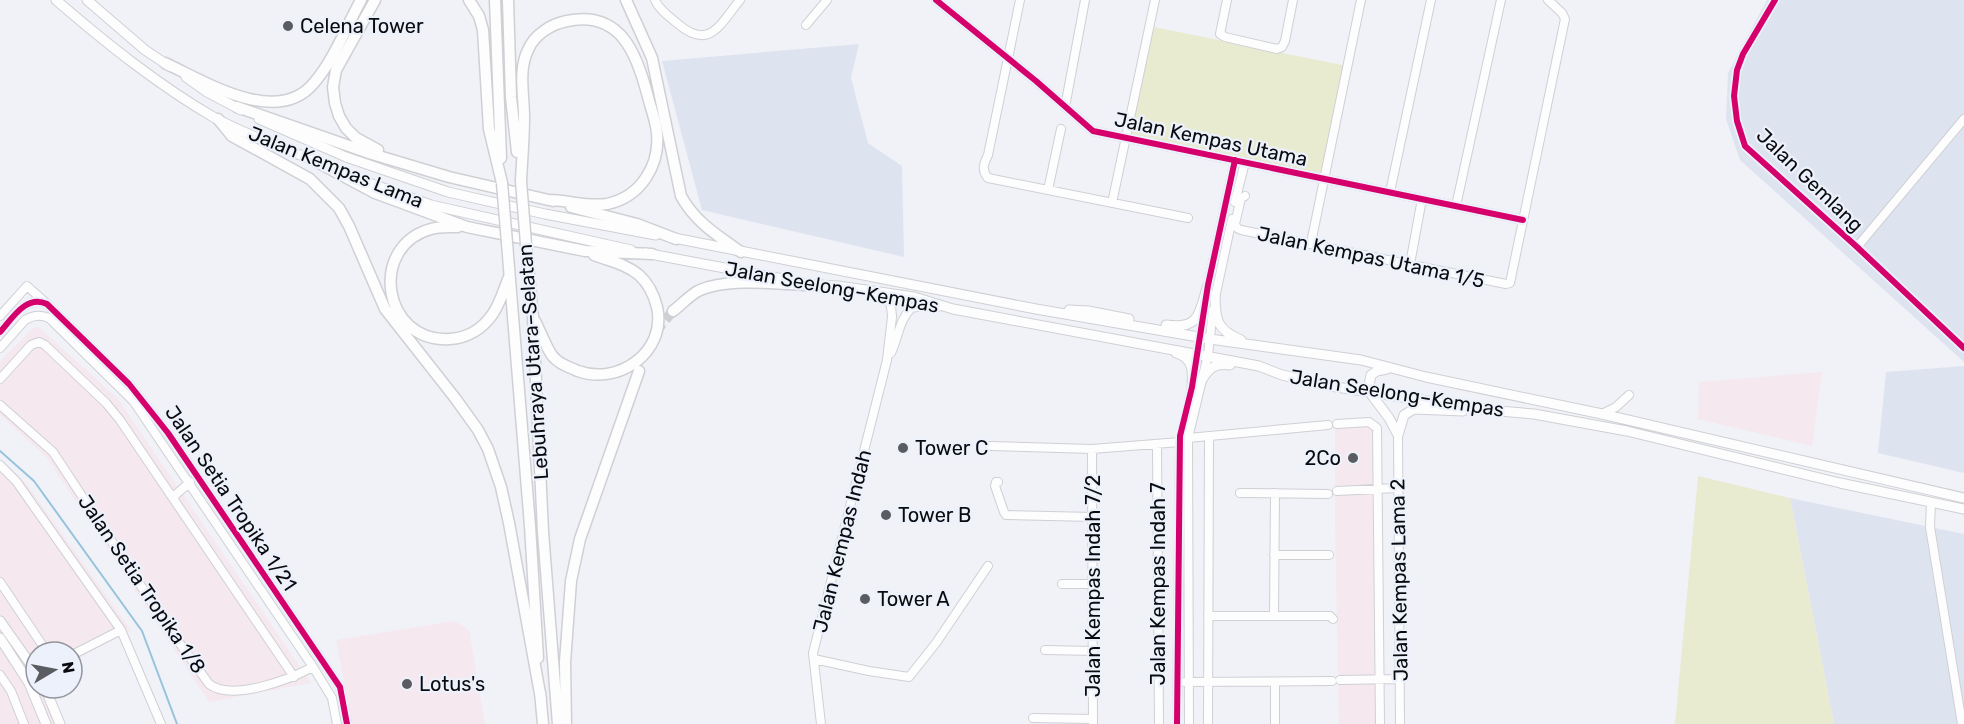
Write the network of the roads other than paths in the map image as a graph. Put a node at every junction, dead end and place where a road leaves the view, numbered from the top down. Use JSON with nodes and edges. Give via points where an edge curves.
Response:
{"nodes":[{"id":1,"x":56,"y":0,"type":"edge"},
{"id":2,"x":87,"y":0,"type":"edge"},
{"id":3,"x":361,"y":0,"type":"edge"},
{"id":4,"x":375,"y":0,"type":"edge"},
{"id":5,"x":469,"y":0,"type":"edge"},
{"id":6,"x":495,"y":0,"type":"edge"},
{"id":7,"x":508,"y":0,"type":"edge"},
{"id":8,"x":626,"y":0,"type":"edge"},
{"id":9,"x":655,"y":0,"type":"edge"},
{"id":10,"x":740,"y":0,"type":"edge"},
{"id":11,"x":827,"y":0,"type":"edge"},
{"id":12,"x":936,"y":0,"type":"edge"},
{"id":13,"x":1020,"y":0,"type":"edge"},
{"id":14,"x":1085,"y":0,"type":"edge"},
{"id":15,"x":1155,"y":0,"type":"edge"},
{"id":16,"x":1227,"y":0,"type":"edge"},
{"id":17,"x":1293,"y":0,"type":"edge"},
{"id":18,"x":1361,"y":0,"type":"edge"},
{"id":19,"x":1431,"y":0,"type":"edge"},
{"id":20,"x":1501,"y":0,"type":"edge"},
{"id":21,"x":1548,"y":0,"type":"edge"},
{"id":22,"x":1775,"y":0,"type":"edge"},
{"id":23,"x":946,"y":4,"type":"edge"},
{"id":24,"x":806,"y":25,"type":"dead end"},
{"id":25,"x":1007,"y":58,"type":"junction"},
{"id":26,"x":165,"y":63,"type":"junction"},
{"id":27,"x":1065,"y":106,"type":"junction"},
{"id":28,"x":237,"y":107,"type":"junction"},
{"id":29,"x":218,"y":119,"type":"junction"},
{"id":30,"x":1964,"y":119,"type":"edge"},
{"id":31,"x":1061,"y":129,"type":"dead end"},
{"id":32,"x":1125,"y":138,"type":"junction"},
{"id":33,"x":1235,"y":160,"type":"junction"},
{"id":34,"x":1245,"y":162,"type":"junction"},
{"id":35,"x":319,"y":163,"type":"junction"},
{"id":36,"x":449,"y":177,"type":"junction"},
{"id":37,"x":1324,"y":179,"type":"junction"},
{"id":38,"x":521,"y":181,"type":"junction"},
{"id":39,"x":502,"y":183,"type":"junction"},
{"id":40,"x":1048,"y":190,"type":"junction"},
{"id":41,"x":1390,"y":192,"type":"junction"},
{"id":42,"x":1245,"y":196,"type":"dead end"},
{"id":43,"x":1422,"y":199,"type":"junction"},
{"id":44,"x":548,"y":200,"type":"junction"},
{"id":45,"x":1112,"y":203,"type":"junction"},
{"id":46,"x":1456,"y":206,"type":"junction"},
{"id":47,"x":1188,"y":218,"type":"dead end"},
{"id":48,"x":1523,"y":220,"type":"junction"},
{"id":49,"x":467,"y":227,"type":"junction"},
{"id":50,"x":676,"y":239,"type":"junction"},
{"id":51,"x":1311,"y":243,"type":"junction"},
{"id":52,"x":1857,"y":247,"type":"junction"},
{"id":53,"x":585,"y":251,"type":"junction"},
{"id":54,"x":741,"y":252,"type":"junction"},
{"id":55,"x":652,"y":254,"type":"junction"},
{"id":56,"x":1410,"y":264,"type":"junction"},
{"id":57,"x":510,"y":276,"type":"junction"},
{"id":58,"x":1208,"y":285,"type":"junction"},
{"id":59,"x":27,"y":286,"type":"junction"},
{"id":60,"x":822,"y":286,"type":"junction"},
{"id":61,"x":870,"y":291,"type":"junction"},
{"id":62,"x":1215,"y":295,"type":"junction"},
{"id":63,"x":29,"y":303,"type":"junction"},
{"id":64,"x":47,"y":304,"type":"junction"},
{"id":65,"x":953,"y":309,"type":"junction"},
{"id":66,"x":1036,"y":309,"type":"junction"},
{"id":67,"x":673,"y":311,"type":"tunnel mouth"},
{"id":68,"x":0,"y":316,"type":"edge"},
{"id":69,"x":533,"y":317,"type":"junction"},
{"id":70,"x":0,"y":332,"type":"edge"},
{"id":71,"x":1206,"y":338,"type":"junction"},
{"id":72,"x":1124,"y":341,"type":"junction"},
{"id":73,"x":1256,"y":345,"type":"junction"},
{"id":74,"x":0,"y":348,"type":"edge"},
{"id":75,"x":1964,"y":348,"type":"edge"},
{"id":76,"x":1203,"y":354,"type":"junction"},
{"id":77,"x":887,"y":360,"type":"junction"},
{"id":78,"x":1393,"y":369,"type":"junction"},
{"id":79,"x":639,"y":371,"type":"dead end"},
{"id":80,"x":1282,"y":375,"type":"junction"},
{"id":81,"x":0,"y":380,"type":"edge"},
{"id":82,"x":1201,"y":381,"type":"junction"},
{"id":83,"x":1192,"y":387,"type":"junction"},
{"id":84,"x":1368,"y":390,"type":"junction"},
{"id":85,"x":1629,"y":395,"type":"dead end"},
{"id":86,"x":0,"y":405,"type":"edge"},
{"id":87,"x":1487,"y":410,"type":"junction"},
{"id":88,"x":1602,"y":414,"type":"junction"},
{"id":89,"x":1337,"y":424,"type":"dead end"},
{"id":90,"x":1328,"y":425,"type":"dead end"},
{"id":91,"x":1398,"y":435,"type":"junction"},
{"id":92,"x":1209,"y":436,"type":"junction"},
{"id":93,"x":1188,"y":438,"type":"junction"},
{"id":94,"x":1180,"y":442,"type":"junction"},
{"id":95,"x":1157,"y":444,"type":"junction"},
{"id":96,"x":990,"y":446,"type":"dead end"},
{"id":97,"x":1092,"y":448,"type":"junction"},
{"id":98,"x":187,"y":463,"type":"junction"},
{"id":99,"x":0,"y":465,"type":"edge"},
{"id":100,"x":998,"y":482,"type":"dead end"},
{"id":101,"x":188,"y":484,"type":"junction"},
{"id":102,"x":1397,"y":488,"type":"junction"},
{"id":103,"x":1377,"y":489,"type":"junction"},
{"id":104,"x":1337,"y":491,"type":"dead end"},
{"id":105,"x":1240,"y":493,"type":"dead end"},
{"id":106,"x":1275,"y":493,"type":"junction"},
{"id":107,"x":1328,"y":494,"type":"dead end"},
{"id":108,"x":173,"y":496,"type":"junction"},
{"id":109,"x":211,"y":497,"type":"junction"},
{"id":110,"x":1964,"y":498,"type":"edge"},
{"id":111,"x":1931,"y":502,"type":"junction"},
{"id":112,"x":1964,"y":509,"type":"edge"},
{"id":113,"x":1092,"y":517,"type":"junction"},
{"id":114,"x":1274,"y":555,"type":"junction"},
{"id":115,"x":1329,"y":555,"type":"dead end"},
{"id":116,"x":988,"y":566,"type":"dead end"},
{"id":117,"x":0,"y":582,"type":"edge"},
{"id":118,"x":1062,"y":584,"type":"dead end"},
{"id":119,"x":1093,"y":584,"type":"junction"},
{"id":120,"x":1208,"y":616,"type":"junction"},
{"id":121,"x":1274,"y":616,"type":"junction"},
{"id":122,"x":1334,"y":619,"type":"dead end"},
{"id":123,"x":0,"y":621,"type":"edge"},
{"id":124,"x":122,"y":630,"type":"junction"},
{"id":125,"x":0,"y":638,"type":"edge"},
{"id":126,"x":39,"y":640,"type":"edge"},
{"id":127,"x":84,"y":649,"type":"edge"},
{"id":128,"x":1045,"y":650,"type":"dead end"},
{"id":129,"x":1093,"y":651,"type":"junction"},
{"id":130,"x":24,"y":655,"type":"edge"},
{"id":131,"x":814,"y":659,"type":"junction"},
{"id":132,"x":313,"y":667,"type":"junction"},
{"id":133,"x":0,"y":675,"type":"edge"},
{"id":134,"x":294,"y":676,"type":"junction"},
{"id":135,"x":1380,"y":679,"type":"junction"},
{"id":136,"x":1399,"y":679,"type":"junction"},
{"id":137,"x":1178,"y":682,"type":"junction"},
{"id":138,"x":1189,"y":682,"type":"junction"},
{"id":139,"x":1208,"y":682,"type":"junction"},
{"id":140,"x":1275,"y":682,"type":"junction"},
{"id":141,"x":541,"y":699,"type":"junction"},
{"id":142,"x":50,"y":700,"type":"edge"},
{"id":143,"x":1033,"y":718,"type":"dead end"},
{"id":144,"x":1093,"y":722,"type":"edge"},
{"id":145,"x":24,"y":724,"type":"edge"},
{"id":146,"x":46,"y":724,"type":"edge"},
{"id":147,"x":60,"y":724,"type":"edge"},
{"id":148,"x":161,"y":724,"type":"edge"},
{"id":149,"x":337,"y":724,"type":"edge"},
{"id":150,"x":347,"y":724,"type":"edge"},
{"id":151,"x":543,"y":724,"type":"edge"},
{"id":152,"x":558,"y":724,"type":"edge"},
{"id":153,"x":566,"y":724,"type":"edge"},
{"id":154,"x":821,"y":724,"type":"edge"},
{"id":155,"x":1160,"y":724,"type":"edge"},
{"id":156,"x":1177,"y":724,"type":"edge"},
{"id":157,"x":1189,"y":724,"type":"edge"},
{"id":158,"x":1208,"y":724,"type":"edge"},
{"id":159,"x":1275,"y":724,"type":"edge"},
{"id":160,"x":1380,"y":724,"type":"edge"},
{"id":161,"x":1400,"y":724,"type":"edge"},
{"id":162,"x":1962,"y":724,"type":"edge"}],
"edges":[{"from":1,"to":29,"type":"main road","name":"Jalan Kempas Lama","via":[[132,63]]},
{"from":2,"to":26,"type":"main road","name":"Jalan Kempas Lama"},
{"from":3,"to":26,"type":"highway","via":[[314,83],[285,100],[245,98]]},
{"from":4,"to":36,"type":"highway","via":[[336,70],[333,87],[339,116],[356,138],[382,153]]},
{"from":5,"to":39,"type":"highway","via":[[483,30],[489,129]]},
{"from":6,"to":39,"type":"highway","name":"Lebuhraya Utara–Selatan"},
{"from":7,"to":38,"type":"highway","name":"Lebuhraya Utara–Selatan","via":[[511,97]]},
{"from":8,"to":54,"type":"highway","via":[[652,58],[681,196],[696,219]]},
{"from":9,"to":10,"type":"street","via":[[686,31],[705,36],[716,29]]},
{"from":11,"to":24,"type":"street"},
{"from":12,"to":23,"type":"street","name":"Jalan Kempas Utama"},
{"from":13,"to":25,"type":"street"},
{"from":14,"to":27,"type":"street"},
{"from":15,"to":32,"type":"street"},
{"from":16,"to":17,"type":"street","via":[[1220,34],[1277,49],[1282,47]]},
{"from":18,"to":37,"type":"street"},
{"from":19,"to":41,"type":"street"},
{"from":20,"to":46,"type":"street"},
{"from":21,"to":48,"type":"street","via":[[1565,19]]},
{"from":22,"to":52,"type":"street","name":"Jalan Gemlang","via":[[1737,70],[1734,96],[1740,135],[1745,146]]},
{"from":23,"to":25,"type":"street","name":"Jalan Kempas Utama"},
{"from":25,"to":27,"type":"street","name":"Jalan Kempas Utama"},
{"from":25,"to":40,"type":"street","via":[[983,167],[985,174],[988,178]]},
{"from":26,"to":28,"type":"main road","name":"Jalan Kempas Lama"},
{"from":27,"to":32,"type":"street","name":"Jalan Kempas Utama","via":[[1093,131]]},
{"from":28,"to":36,"type":"highway"},
{"from":28,"to":50,"type":"main road","name":"Jalan Kempas Lama","via":[[346,157],[448,192]]},
{"from":29,"to":35,"type":"main road","name":"Jalan Kempas Lama"},
{"from":29,"to":141,"type":"highway","via":[[232,136],[310,179],[339,208],[385,309],[478,430],[501,487]]},
{"from":30,"to":52,"type":"street"},
{"from":31,"to":40,"type":"street"},
{"from":32,"to":33,"type":"street","name":"Jalan Kempas Utama"},
{"from":32,"to":45,"type":"street"},
{"from":33,"to":34,"type":"street","name":"Jalan Kempas Utama"},
{"from":33,"to":58,"type":"street"},
{"from":34,"to":37,"type":"street","name":"Jalan Kempas Utama"},
{"from":34,"to":62,"type":"street"},
{"from":35,"to":49,"type":"highway","via":[[375,193]]},
{"from":35,"to":55,"type":"main road","name":"Jalan Kempas Lama","via":[[431,205]]},
{"from":36,"to":44,"type":"highway"},
{"from":37,"to":41,"type":"street","name":"Jalan Kempas Utama"},
{"from":37,"to":51,"type":"street"},
{"from":38,"to":44,"type":"highway","via":[[522,78],[528,48],[543,32],[564,21],[596,21],[611,28],[624,37],[642,72],[657,131],[653,166],[633,192],[607,204]]},
{"from":38,"to":69,"type":"highway","name":"Lebuhraya Utara–Selatan","bridge":true},
{"from":39,"to":57,"type":"highway","name":"Lebuhraya Utara–Selatan","bridge":true},
{"from":40,"to":45,"type":"street"},
{"from":41,"to":43,"type":"street","name":"Jalan Kempas Utama"},
{"from":42,"to":51,"type":"street","name":"Jalan Kempas Utama 1/5","via":[[1241,198],[1235,224],[1238,228]]},
{"from":43,"to":46,"type":"street","name":"Jalan Kempas Utama"},
{"from":43,"to":56,"type":"street"},
{"from":44,"to":50,"type":"highway"},
{"from":45,"to":47,"type":"street"},
{"from":46,"to":48,"type":"street","name":"Jalan Kempas Utama"},
{"from":48,"to":56,"type":"street","name":"Jalan Kempas Utama 1/5","via":[[1510,283]]},
{"from":49,"to":53,"type":"highway"},
{"from":49,"to":57,"type":"highway","via":[[430,229],[407,242],[399,253],[392,268],[391,297],[406,324],[434,338],[471,334],[493,314]]},
{"from":50,"to":54,"type":"main road","name":"Jalan Seelong–Kempas"},
{"from":51,"to":56,"type":"street","name":"Jalan Kempas Utama 1/5"},
{"from":52,"to":75,"type":"street","name":"Jalan Gemlang"},
{"from":53,"to":55,"type":"highway"},
{"from":53,"to":69,"type":"highway","via":[[621,264],[648,284],[658,315],[652,346],[625,368],[609,374],[587,374],[564,366],[552,355]]},
{"from":54,"to":66,"type":"main road","name":"Jalan Seelong–Kempas"},
{"from":55,"to":60,"type":"main road","name":"Jalan Seelong–Kempas"},
{"from":57,"to":141,"type":"highway","name":"Lebuhraya Utara–Selatan"},
{"from":58,"to":66,"type":"main road","via":[[1197,316],[1188,326],[1088,311]]},
{"from":58,"to":71,"type":"street"},
{"from":59,"to":63,"type":"street"},
{"from":59,"to":64,"type":"street","name":"Jalan Setia Tropika 1/21"},
{"from":59,"to":68,"type":"street"},
{"from":60,"to":61,"type":"main road","name":"Jalan Seelong–Kempas"},
{"from":60,"to":67,"type":"highway","via":[[714,285],[697,292]]},
{"from":61,"to":65,"type":"main road","name":"Jalan Seelong–Kempas","via":[[914,297]]},
{"from":61,"to":77,"type":"street","via":[[885,296],[891,306]]},
{"from":62,"to":71,"type":"street"},
{"from":62,"to":73,"type":"main road","via":[[1218,323],[1233,337]]},
{"from":63,"to":64,"type":"street"},
{"from":63,"to":70,"type":"street"},
{"from":64,"to":98,"type":"street","name":"Jalan Setia Tropika 1/21","via":[[141,398]]},
{"from":65,"to":72,"type":"main road","name":"Jalan Seelong–Kempas"},
{"from":65,"to":77,"type":"street","via":[[911,308]]},
{"from":66,"to":71,"type":"main road","name":"Jalan Seelong–Kempas"},
{"from":69,"to":152,"type":"highway","name":"Lebuhraya Utara–Selatan","via":[[543,532]]},
{"from":71,"to":73,"type":"main road","name":"Jalan Seelong–Kempas"},
{"from":71,"to":76,"type":"street"},
{"from":72,"to":76,"type":"main road","name":"Jalan Seelong–Kempas"},
{"from":72,"to":83,"type":"main road","via":[[1185,357],[1191,365]]},
{"from":73,"to":78,"type":"main road","name":"Jalan Seelong–Kempas","via":[[1361,360]]},
{"from":74,"to":101,"type":"street","name":"Jalan Setia Tropika 1/21","via":[[25,320],[36,315],[49,318],[134,402]]},
{"from":76,"to":80,"type":"main road","name":"Jalan Seelong–Kempas"},
{"from":76,"to":82,"type":"street"},
{"from":76,"to":83,"type":"street"},
{"from":77,"to":131,"type":"street","name":"Jalan Kempas Indah"},
{"from":78,"to":84,"type":"main road","via":[[1371,375]]},
{"from":78,"to":88,"type":"main road","name":"Jalan Seelong–Kempas"},
{"from":79,"to":153,"type":"highway","via":[[587,519],[571,581],[565,662]]},
{"from":80,"to":82,"type":"main road","via":[[1221,364],[1209,369]]},
{"from":80,"to":84,"type":"main road","name":"Jalan Seelong–Kempas"},
{"from":81,"to":108,"type":"street","via":[[31,345],[45,345],[106,403]]},
{"from":82,"to":93,"type":"street"},
{"from":83,"to":94,"type":"street"},
{"from":84,"to":87,"type":"main road","name":"Jalan Seelong–Kempas"},
{"from":84,"to":91,"type":"main road"},
{"from":85,"to":88,"type":"street"},
{"from":86,"to":134,"type":"street","name":"Jalan Setia Tropika 1/8","via":[[53,452],[209,684],[232,690],[259,687]]},
{"from":87,"to":91,"type":"main road","via":[[1414,409],[1404,415]]},
{"from":87,"to":111,"type":"main road","name":"Jalan Seelong–Kempas","via":[[1534,414],[1627,431]]},
{"from":88,"to":110,"type":"main road","name":"Jalan Seelong–Kempas"},
{"from":89,"to":103,"type":"street","via":[[1369,422],[1377,428]]},
{"from":90,"to":92,"type":"street"},
{"from":91,"to":102,"type":"street","name":"Jalan Kempas Lama 2"},
{"from":92,"to":93,"type":"street"},
{"from":92,"to":120,"type":"street"},
{"from":93,"to":138,"type":"street"},
{"from":94,"to":95,"type":"street"},
{"from":94,"to":137,"type":"street"},
{"from":95,"to":97,"type":"street"},
{"from":95,"to":155,"type":"street","name":"Jalan Kempas Indah 7"},
{"from":96,"to":97,"type":"street"},
{"from":97,"to":113,"type":"street","name":"Jalan Kempas Indah 7/2"},
{"from":98,"to":101,"type":"street","via":[[192,476]]},
{"from":98,"to":109,"type":"street","name":"Jalan Setia Tropika 1/21"},
{"from":99,"to":124,"type":"street","via":[[16,481]]},
{"from":100,"to":113,"type":"street","via":[[995,486],[1006,515]]},
{"from":101,"to":108,"type":"street"},
{"from":101,"to":109,"type":"street","via":[[197,484]]},
{"from":101,"to":132,"type":"street","name":"Jalan Setia Tropika 1/21"},
{"from":102,"to":103,"type":"street"},
{"from":102,"to":136,"type":"street","name":"Jalan Kempas Lama 2"},
{"from":103,"to":104,"type":"street"},
{"from":103,"to":135,"type":"street"},
{"from":105,"to":106,"type":"street"},
{"from":106,"to":107,"type":"street"},
{"from":106,"to":114,"type":"street"},
{"from":108,"to":134,"type":"street"},
{"from":109,"to":150,"type":"street","name":"Jalan Setia Tropika 1/21","via":[[340,687]]},
{"from":111,"to":112,"type":"main road","name":"Jalan Seelong–Kempas"},
{"from":111,"to":162,"type":"street","via":[[1930,527]]},
{"from":113,"to":119,"type":"street","name":"Jalan Kempas Indah 7/2"},
{"from":114,"to":115,"type":"street"},
{"from":114,"to":121,"type":"street"},
{"from":116,"to":131,"type":"street","via":[[909,677]]},
{"from":117,"to":126,"type":"street"},
{"from":118,"to":119,"type":"street"},
{"from":119,"to":129,"type":"street","name":"Jalan Kempas Indah 7/2"},
{"from":120,"to":121,"type":"street"},
{"from":120,"to":139,"type":"street"},
{"from":121,"to":122,"type":"street"},
{"from":123,"to":130,"type":"main road"},
{"from":124,"to":127,"type":"street"},
{"from":124,"to":148,"type":"street"},
{"from":125,"to":146,"type":"main road","via":[[29,683]]},
{"from":128,"to":129,"type":"street"},
{"from":129,"to":144,"type":"street","name":"Jalan Kempas Indah 7/2"},
{"from":131,"to":154,"type":"street","name":"Jalan Kempas Indah"},
{"from":132,"to":134,"type":"street","name":"Jalan Setia Tropika 1/8"},
{"from":132,"to":149,"type":"street","name":"Jalan Setia Tropika 1/21","via":[[332,698]]},
{"from":133,"to":145,"type":"street"},
{"from":135,"to":136,"type":"street"},
{"from":135,"to":140,"type":"street"},
{"from":135,"to":160,"type":"street"},
{"from":136,"to":161,"type":"street","name":"Jalan Kempas Lama 2"},
{"from":137,"to":138,"type":"street"},
{"from":137,"to":156,"type":"street"},
{"from":138,"to":139,"type":"street"},
{"from":138,"to":157,"type":"street"},
{"from":139,"to":140,"type":"street"},
{"from":139,"to":158,"type":"street"},
{"from":140,"to":159,"type":"street"},
{"from":141,"to":151,"type":"highway","name":"Lebuhraya Utara–Selatan"},
{"from":142,"to":147,"type":"main road"},
{"from":143,"to":144,"type":"street"}]}
